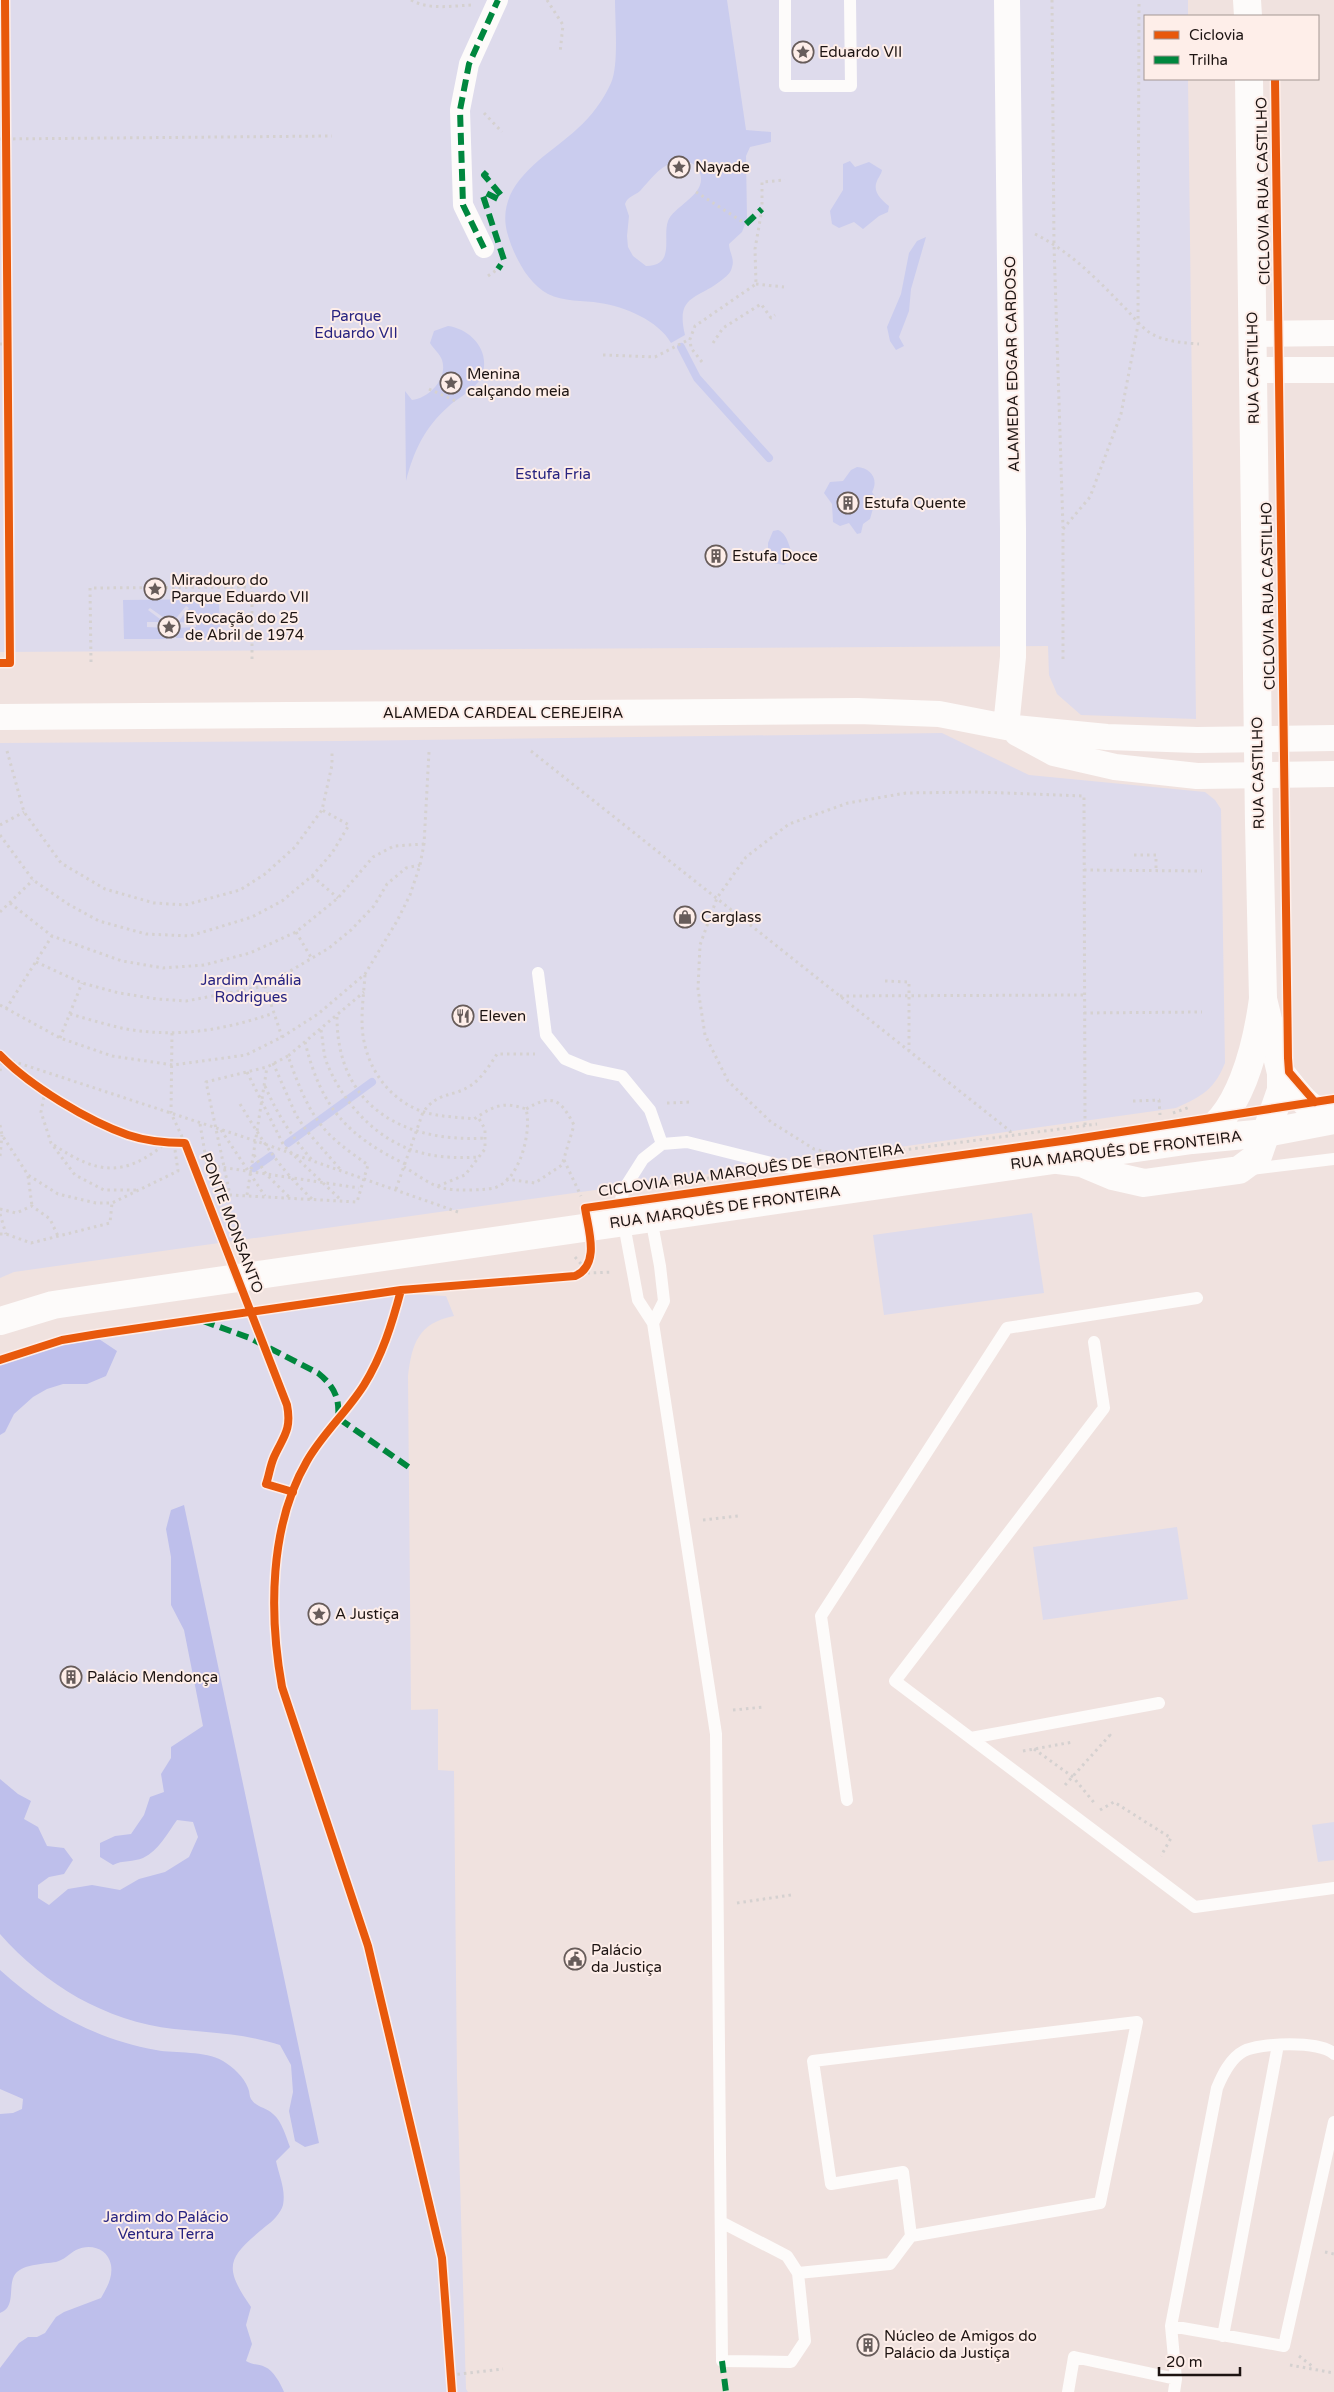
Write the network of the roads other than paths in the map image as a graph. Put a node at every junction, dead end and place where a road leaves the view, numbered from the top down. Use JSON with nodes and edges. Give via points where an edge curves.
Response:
{"nodes":[{"id":1,"x":784,"y":0,"type":"edge"},
{"id":2,"x":850,"y":0,"type":"edge"},
{"id":3,"x":1007,"y":0,"type":"edge"},
{"id":4,"x":1248,"y":0,"type":"edge"},
{"id":5,"x":497,"y":2,"type":"edge"},
{"id":6,"x":1248,"y":15,"type":"edge"},
{"id":7,"x":1248,"y":80,"type":"edge"},
{"id":8,"x":484,"y":248,"type":"dead end"},
{"id":9,"x":1334,"y":333,"type":"edge"},
{"id":10,"x":1252,"y":334,"type":"junction"},
{"id":11,"x":1253,"y":370,"type":"junction"},
{"id":12,"x":1334,"y":370,"type":"edge"},
{"id":13,"x":0,"y":717,"type":"edge"},
{"id":14,"x":1006,"y":727,"type":"junction"},
{"id":15,"x":1334,"y":738,"type":"edge"},
{"id":16,"x":1258,"y":739,"type":"junction"},
{"id":17,"x":1334,"y":774,"type":"edge"},
{"id":18,"x":1258,"y":775,"type":"junction"},
{"id":19,"x":538,"y":973,"type":"dead end"},
{"id":20,"x":1263,"y":1000,"type":"junction"},
{"id":21,"x":1281,"y":1073,"type":"junction"},
{"id":22,"x":1334,"y":1119,"type":"edge"},
{"id":23,"x":1266,"y":1133,"type":"junction"},
{"id":24,"x":1192,"y":1140,"type":"junction"},
{"id":25,"x":662,"y":1144,"type":"junction"},
{"id":26,"x":1334,"y":1159,"type":"edge"},
{"id":27,"x":1052,"y":1160,"type":"junction"},
{"id":28,"x":1231,"y":1172,"type":"junction"},
{"id":29,"x":900,"y":1182,"type":"junction"},
{"id":30,"x":651,"y":1218,"type":"junction"},
{"id":31,"x":623,"y":1222,"type":"junction"},
{"id":32,"x":1197,"y":1298,"type":"dead end"},
{"id":33,"x":0,"y":1321,"type":"edge"},
{"id":34,"x":653,"y":1323,"type":"junction"},
{"id":35,"x":1094,"y":1342,"type":"dead end"},
{"id":36,"x":1159,"y":1702,"type":"dead end"},
{"id":37,"x":971,"y":1738,"type":"junction"},
{"id":38,"x":847,"y":1800,"type":"dead end"},
{"id":39,"x":1334,"y":1888,"type":"edge"},
{"id":40,"x":1278,"y":2045,"type":"junction"},
{"id":41,"x":1333,"y":2051,"type":"edge"},
{"id":42,"x":1334,"y":2122,"type":"edge"},
{"id":43,"x":721,"y":2222,"type":"junction"},
{"id":44,"x":911,"y":2236,"type":"junction"},
{"id":45,"x":798,"y":2273,"type":"junction"},
{"id":46,"x":1172,"y":2326,"type":"junction"},
{"id":47,"x":1223,"y":2336,"type":"junction"},
{"id":48,"x":1175,"y":2386,"type":"edge"},
{"id":49,"x":1068,"y":2392,"type":"edge"}],
"edges":[{"from":1,"to":2,"type":"lane","via":[[785,86],[851,86]]},
{"from":3,"to":14,"type":"street","name":"ALAMEDA EDGAR CARDOSO","via":[[1013,657]]},
{"from":4,"to":6,"type":"main road"},
{"from":5,"to":8,"type":"street","via":[[469,64],[460,110],[462,205]]},
{"from":7,"to":10,"type":"main road","name":"RUA CASTILHO"},
{"from":9,"to":10,"type":"street"},
{"from":10,"to":11,"type":"main road","name":"RUA CASTILHO"},
{"from":11,"to":12,"type":"street"},
{"from":11,"to":16,"type":"main road","name":"RUA CASTILHO"},
{"from":13,"to":14,"type":"street","name":"ALAMEDA CARDEAL CEREJEIRA","via":[[858,711],[939,714]]},
{"from":14,"to":16,"type":"street","via":[[1107,737]]},
{"from":14,"to":18,"type":"street","via":[[1054,753],[1115,767],[1198,776]]},
{"from":15,"to":16,"type":"street"},
{"from":16,"to":18,"type":"main road","name":"RUA CASTILHO"},
{"from":17,"to":18,"type":"street"},
{"from":18,"to":20,"type":"main road","name":"RUA CASTILHO"},
{"from":19,"to":25,"type":"lane","via":[[546,1035],[565,1059],[589,1069],[622,1076],[650,1110]]},
{"from":20,"to":21,"type":"main road","name":"RUA CASTILHO"},
{"from":20,"to":24,"type":"main road","via":[[1244,1077],[1231,1106],[1211,1131]]},
{"from":21,"to":22,"type":"main road","via":[[1305,1104]]},
{"from":21,"to":23,"type":"main road","name":"RUA CASTILHO","via":[[1281,1090]]},
{"from":22,"to":23,"type":"main road","name":"RUA MARQUÊS DE FRONTEIRA"},
{"from":23,"to":24,"type":"main road","name":"RUA MARQUÊS DE FRONTEIRA"},
{"from":23,"to":28,"type":"main road","name":"RUA CASTILHO","via":[[1254,1162]]},
{"from":24,"to":27,"type":"main road","name":"RUA MARQUÊS DE FRONTEIRA"},
{"from":25,"to":29,"type":"lane","via":[[687,1142],[819,1174],[870,1182]]},
{"from":25,"to":31,"type":"lane","via":[[643,1160],[624,1189],[620,1203]]},
{"from":26,"to":28,"type":"lane"},
{"from":27,"to":28,"type":"main road","name":"RUA CASTILHO","via":[[1073,1161],[1144,1183]]},
{"from":27,"to":29,"type":"main road","name":"RUA MARQUÊS DE FRONTEIRA"},
{"from":29,"to":30,"type":"main road","name":"RUA MARQUÊS DE FRONTEIRA"},
{"from":30,"to":31,"type":"main road","name":"RUA MARQUÊS DE FRONTEIRA"},
{"from":30,"to":34,"type":"lane","via":[[664,1301]]},
{"from":31,"to":33,"type":"main road","name":"RUA MARQUÊS DE FRONTEIRA","via":[[93,1298],[53,1305]]},
{"from":31,"to":34,"type":"lane","via":[[638,1300]]},
{"from":32,"to":38,"type":"lane","via":[[1007,1328],[821,1616]]},
{"from":34,"to":43,"type":"lane","via":[[716,1734]]},
{"from":35,"to":37,"type":"lane","via":[[1104,1408],[895,1682]]},
{"from":36,"to":37,"type":"lane"},
{"from":37,"to":39,"type":"lane","via":[[1195,1907]]},
{"from":40,"to":41,"type":"lane","via":[[1309,2044]]},
{"from":40,"to":46,"type":"lane","via":[[1243,2051],[1225,2070],[1217,2088]]},
{"from":40,"to":47,"type":"lane"},
{"from":42,"to":47,"type":"lane","via":[[1284,2346]]},
{"from":43,"to":45,"type":"lane","via":[[787,2256]]},
{"from":43,"to":45,"type":"lane","via":[[722,2361],[791,2362],[805,2341]]},
{"from":44,"to":44,"type":"lane","via":[[1100,2203],[1137,2022],[813,2061],[831,2184],[903,2172]]},
{"from":44,"to":45,"type":"lane","via":[[890,2264]]},
{"from":46,"to":47,"type":"lane"},
{"from":46,"to":48,"type":"lane"},
{"from":48,"to":49,"type":"lane","via":[[1074,2357]]}]}
